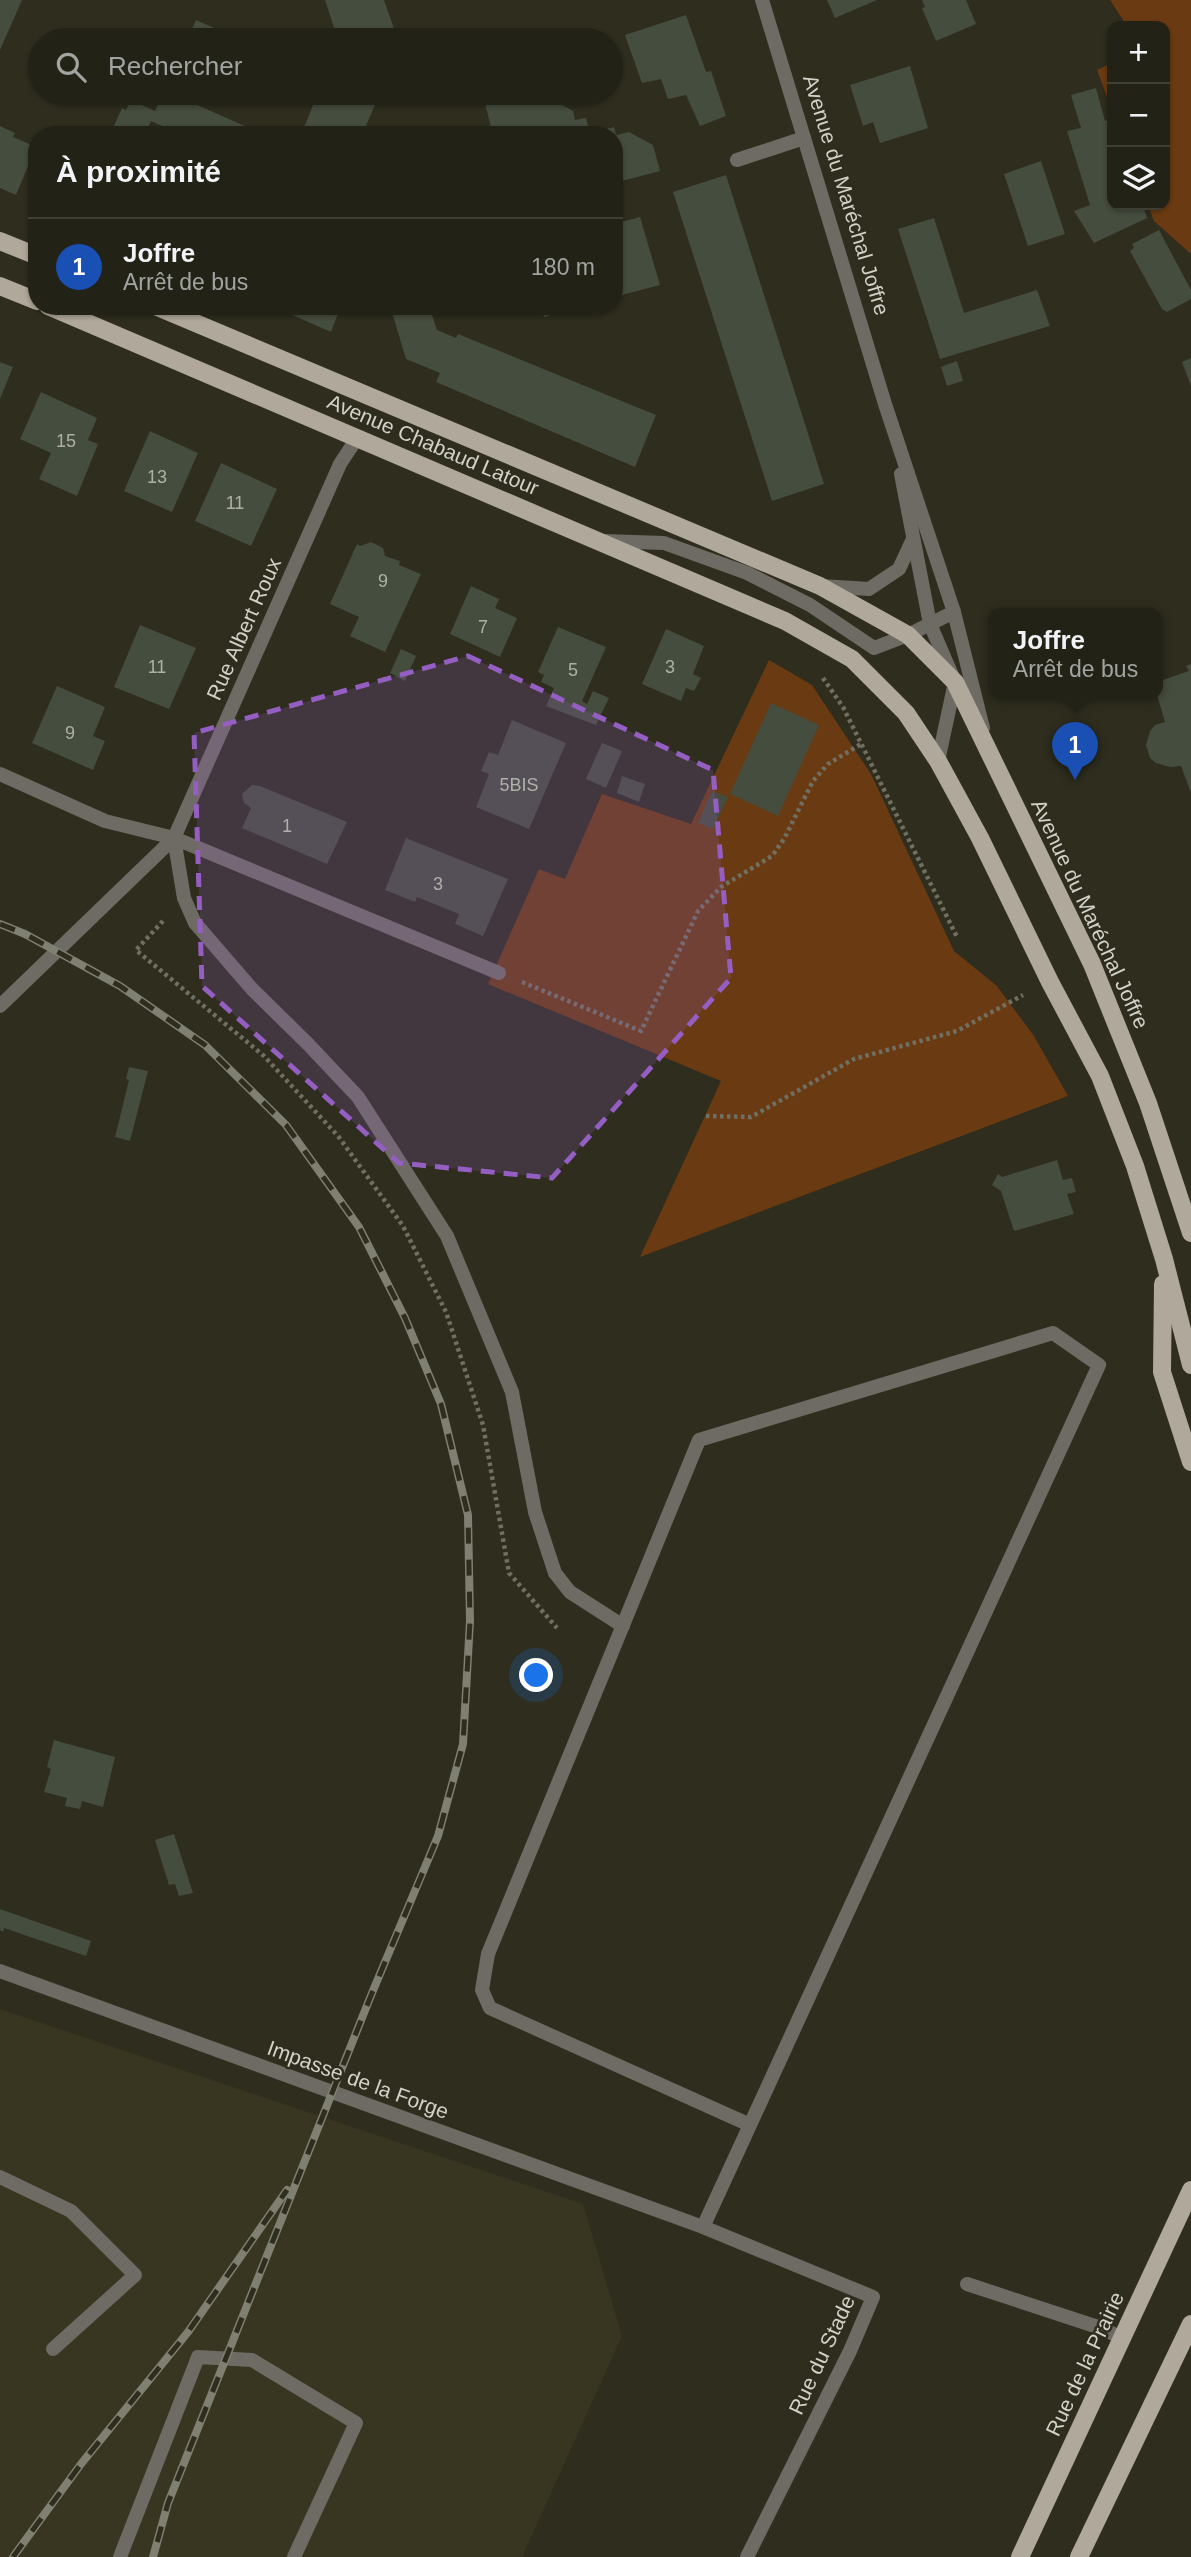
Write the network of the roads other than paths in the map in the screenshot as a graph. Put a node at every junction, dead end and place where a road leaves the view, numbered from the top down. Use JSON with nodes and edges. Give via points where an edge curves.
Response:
{"nodes":[{"id":1,"x":762,"y":0,"type":"edge"},
{"id":2,"x":804,"y":138,"type":"junction"},
{"id":3,"x":737,"y":160,"type":"dead end"},
{"id":4,"x":0,"y":241,"type":"edge"},
{"id":5,"x":28,"y":252,"type":"edge"},
{"id":6,"x":0,"y":286,"type":"edge"},
{"id":7,"x":28,"y":297,"type":"edge"},
{"id":8,"x":69,"y":315,"type":"edge"},
{"id":9,"x":176,"y":315,"type":"edge"},
{"id":10,"x":885,"y":404,"type":"junction"},
{"id":11,"x":357,"y":438,"type":"junction"},
{"id":12,"x":913,"y":539,"type":"junction"},
{"id":13,"x":599,"y":541,"type":"junction"},
{"id":14,"x":820,"y":586,"type":"junction"},
{"id":15,"x":954,"y":612,"type":"junction"},
{"id":16,"x":930,"y":624,"type":"junction"},
{"id":17,"x":908,"y":635,"type":"junction"},
{"id":18,"x":955,"y":682,"type":"junction"},
{"id":19,"x":987,"y":743,"type":"junction"},
{"id":20,"x":938,"y":761,"type":"junction"},
{"id":21,"x":0,"y":774,"type":"edge"},
{"id":22,"x":174,"y":838,"type":"junction"},
{"id":23,"x":499,"y":973,"type":"road end"},
{"id":24,"x":0,"y":1006,"type":"edge"},
{"id":25,"x":1191,"y":1233,"type":"edge"},
{"id":26,"x":1164,"y":1259,"type":"junction"},
{"id":27,"x":1191,"y":1365,"type":"edge"},
{"id":28,"x":1191,"y":1462,"type":"edge"},
{"id":29,"x":623,"y":1626,"type":"junction"},
{"id":30,"x":0,"y":1971,"type":"edge"},
{"id":31,"x":750,"y":2125,"type":"junction"},
{"id":32,"x":0,"y":2177,"type":"edge"},
{"id":33,"x":1191,"y":2190,"type":"edge"},
{"id":34,"x":703,"y":2227,"type":"junction"},
{"id":35,"x":967,"y":2284,"type":"dead end"},
{"id":36,"x":1191,"y":2324,"type":"edge"},
{"id":37,"x":1122,"y":2338,"type":"junction"},
{"id":38,"x":53,"y":2349,"type":"dead end"},
{"id":39,"x":120,"y":2557,"type":"edge"},
{"id":40,"x":293,"y":2557,"type":"edge"},
{"id":41,"x":747,"y":2557,"type":"edge"},
{"id":42,"x":1020,"y":2557,"type":"edge"},
{"id":43,"x":1079,"y":2557,"type":"edge"}],
"edges":[{"from":1,"to":2,"type":"street","name":"Avenue du Maréchal Joffre"},
{"from":2,"to":3,"type":"street"},
{"from":2,"to":10,"type":"street","name":"Avenue du Maréchal Joffre"},
{"from":4,"to":5,"type":"main road"},
{"from":6,"to":7,"type":"main road"},
{"from":8,"to":11,"type":"main road","name":"Avenue Chabaud Latour"},
{"from":9,"to":14,"type":"main road","name":"Avenue Chabaud Latour"},
{"from":10,"to":12,"type":"street","name":"Avenue du Maréchal Joffre"},
{"from":10,"to":15,"type":"street","name":"Avenue du Maréchal Joffre"},
{"from":11,"to":13,"type":"main road","name":"Avenue Chabaud Latour"},
{"from":11,"to":22,"type":"street","name":"Rue Albert Roux","via":[[340,464]]},
{"from":12,"to":14,"type":"street","name":"Avenue Chabaud Latour","via":[[899,569],[869,589]]},
{"from":12,"to":16,"type":"street","name":"Avenue du Maréchal Joffre"},
{"from":13,"to":17,"type":"street","via":[[664,543],[747,573],[810,605],[874,648]]},
{"from":13,"to":20,"type":"main road","name":"Avenue Chabaud Latour","via":[[798,628],[852,659],[906,713]]},
{"from":14,"to":17,"type":"main road","name":"Avenue Chabaud Latour"},
{"from":15,"to":16,"type":"street"},
{"from":15,"to":19,"type":"street","name":"Avenue du Maréchal Joffre"},
{"from":16,"to":17,"type":"street"},
{"from":16,"to":18,"type":"street","name":"Avenue du Maréchal Joffre"},
{"from":17,"to":18,"type":"main road","name":"Avenue Chabaud Latour"},
{"from":18,"to":19,"type":"main road","name":"Avenue Chabaud Latour"},
{"from":18,"to":20,"type":"street"},
{"from":19,"to":25,"type":"main road","name":"Avenue du Maréchal Joffre","via":[[1092,964],[1149,1103]]},
{"from":20,"to":26,"type":"main road","via":[[1100,1076]]},
{"from":21,"to":22,"type":"street","via":[[106,821]]},
{"from":22,"to":23,"type":"street"},
{"from":22,"to":24,"type":"street"},
{"from":22,"to":29,"type":"street","via":[[184,898],[195,923],[252,989],[358,1097],[447,1236],[512,1392],[535,1512],[555,1573],[570,1592]]},
{"from":26,"to":27,"type":"main road"},
{"from":26,"to":28,"type":"main road","via":[[1162,1372]]},
{"from":29,"to":31,"type":"street","via":[[488,1954],[482,1990],[490,2008]]},
{"from":29,"to":31,"type":"street","via":[[699,1440],[1053,1334],[1099,1365]]},
{"from":30,"to":34,"type":"street","name":"Impasse de la Forge"},
{"from":31,"to":34,"type":"street"},
{"from":32,"to":38,"type":"street","via":[[71,2211],[135,2275]]},
{"from":33,"to":37,"type":"main road","name":"Rue de la Prairie"},
{"from":34,"to":41,"type":"street","name":"Rue du Stade","via":[[873,2297]]},
{"from":35,"to":37,"type":"street"},
{"from":36,"to":43,"type":"main road"},
{"from":37,"to":42,"type":"main road","name":"Rue de la Prairie"},
{"from":39,"to":40,"type":"street","via":[[198,2357],[252,2360],[356,2423]]}]}
